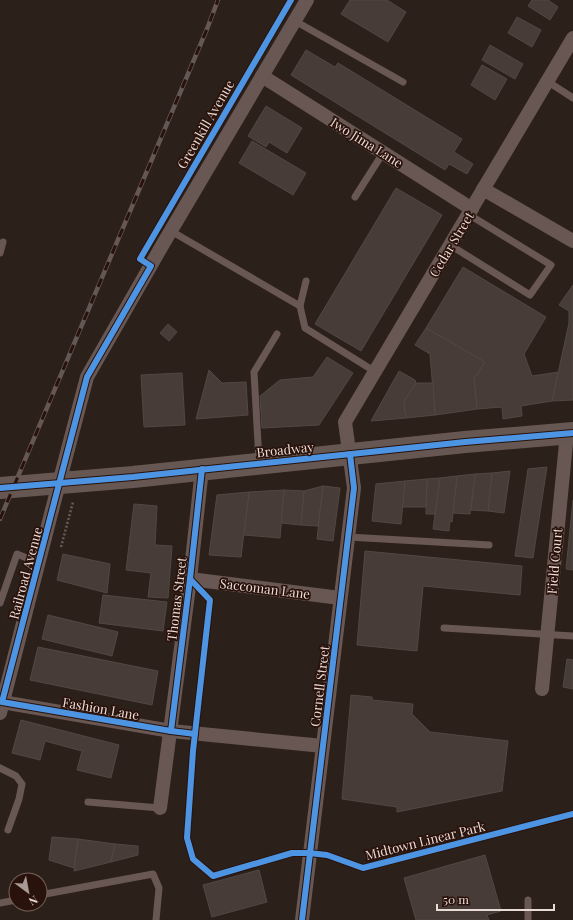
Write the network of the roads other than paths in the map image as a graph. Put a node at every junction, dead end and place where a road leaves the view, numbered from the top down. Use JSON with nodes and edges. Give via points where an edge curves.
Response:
{"nodes":[{"id":1,"x":307,"y":0,"type":"edge"},
{"id":2,"x":295,"y":21,"type":"junction"},
{"id":3,"x":573,"y":38,"type":"edge"},
{"id":4,"x":262,"y":76,"type":"junction"},
{"id":5,"x":547,"y":81,"type":"junction"},
{"id":6,"x":403,"y":82,"type":"dead end"},
{"id":7,"x":573,"y":98,"type":"edge"},
{"id":8,"x":383,"y":153,"type":"junction"},
{"id":9,"x":483,"y":189,"type":"junction"},
{"id":10,"x":355,"y":197,"type":"dead end"},
{"id":11,"x":470,"y":212,"type":"junction"},
{"id":12,"x":171,"y":231,"type":"junction"},
{"id":13,"x":573,"y":241,"type":"edge"},
{"id":14,"x":3,"y":242,"type":"dead end"},
{"id":15,"x":450,"y":245,"type":"junction"},
{"id":16,"x":0,"y":253,"type":"edge"},
{"id":17,"x":306,"y":281,"type":"dead end"},
{"id":18,"x":300,"y":306,"type":"junction"},
{"id":19,"x":277,"y":334,"type":"dead end"},
{"id":20,"x":374,"y":371,"type":"junction"},
{"id":21,"x":570,"y":433,"type":"edge"},
{"id":22,"x":68,"y":449,"type":"joint"},
{"id":23,"x":350,"y":454,"type":"junction"},
{"id":24,"x":259,"y":463,"type":"junction"},
{"id":25,"x":202,"y":469,"type":"junction"},
{"id":26,"x":0,"y":488,"type":"edge"},
{"id":27,"x":348,"y":537,"type":"junction"},
{"id":28,"x":489,"y":545,"type":"dead end"},
{"id":29,"x":39,"y":563,"type":"junction"},
{"id":30,"x":190,"y":579,"type":"junction"},
{"id":31,"x":340,"y":598,"type":"junction"},
{"id":32,"x":0,"y":603,"type":"edge"},
{"id":33,"x":444,"y":628,"type":"dead end"},
{"id":34,"x":548,"y":634,"type":"junction"},
{"id":35,"x":573,"y":636,"type":"edge"},
{"id":36,"x":4,"y":678,"type":"edge"},
{"id":37,"x":542,"y":689,"type":"dead end"},
{"id":38,"x":1,"y":708,"type":"edge"},
{"id":39,"x":170,"y":731,"type":"junction"},
{"id":40,"x":323,"y":746,"type":"junction"},
{"id":41,"x":0,"y":768,"type":"edge"},
{"id":42,"x":88,"y":802,"type":"dead end"},
{"id":43,"x":160,"y":808,"type":"joint"},
{"id":44,"x":8,"y":830,"type":"dead end"},
{"id":45,"x":48,"y":894,"type":"edge"},
{"id":46,"x":528,"y":900,"type":"dead end"},
{"id":47,"x":156,"y":920,"type":"edge"},
{"id":48,"x":302,"y":920,"type":"edge"},
{"id":49,"x":528,"y":920,"type":"edge"}],
"edges":[{"from":1,"to":2,"type":"street","name":"Greenkill Avenue"},
{"from":2,"to":4,"type":"street","name":"Greenkill Avenue"},
{"from":2,"to":6,"type":"lane"},
{"from":3,"to":5,"type":"street","name":"Cedar Street"},
{"from":4,"to":8,"type":"street","name":"Iwo Jima Lane"},
{"from":4,"to":12,"type":"street","name":"Greenkill Avenue"},
{"from":5,"to":7,"type":"lane"},
{"from":5,"to":9,"type":"street","name":"Cedar Street"},
{"from":8,"to":10,"type":"lane"},
{"from":8,"to":11,"type":"street","name":"Iwo Jima Lane"},
{"from":9,"to":11,"type":"street","name":"Cedar Street"},
{"from":9,"to":13,"type":"street"},
{"from":11,"to":15,"type":"street","name":"Cedar Street"},
{"from":11,"to":15,"type":"lane","via":[[551,265],[530,294]]},
{"from":12,"to":18,"type":"lane"},
{"from":12,"to":22,"type":"street","name":"Greenkill Avenue","via":[[87,377]]},
{"from":14,"to":16,"type":"lane"},
{"from":15,"to":20,"type":"street","name":"Cedar Street"},
{"from":17,"to":18,"type":"lane"},
{"from":18,"to":20,"type":"lane","via":[[305,328]]},
{"from":19,"to":24,"type":"lane","via":[[254,372]]},
{"from":20,"to":23,"type":"street","name":"Cedar Street","via":[[345,422]]},
{"from":21,"to":23,"type":"highway","name":"Broadway"},
{"from":21,"to":34,"type":"street","name":"Field Court"},
{"from":22,"to":29,"type":"street","name":"Railroad Avenue","bridge":true},
{"from":23,"to":24,"type":"highway","name":"Broadway"},
{"from":23,"to":27,"type":"street","name":"Cornell Street","via":[[354,488]]},
{"from":24,"to":25,"type":"highway","name":"Broadway"},
{"from":25,"to":26,"type":"highway","name":"Broadway"},
{"from":25,"to":30,"type":"street","name":"Thomas Street"},
{"from":27,"to":28,"type":"lane"},
{"from":27,"to":31,"type":"street","name":"Cornell Street"},
{"from":29,"to":32,"type":"lane","via":[[17,554]]},
{"from":29,"to":36,"type":"street","name":"Railroad Avenue"},
{"from":30,"to":31,"type":"street","name":"Saccoman Lane"},
{"from":30,"to":39,"type":"street","name":"Thomas Street"},
{"from":31,"to":40,"type":"street","name":"Cornell Street"},
{"from":33,"to":34,"type":"lane"},
{"from":34,"to":35,"type":"lane"},
{"from":34,"to":37,"type":"street","name":"Field Court"},
{"from":36,"to":38,"type":"street","name":"Railroad Avenue"},
{"from":38,"to":39,"type":"street","name":"Fashion Lane"},
{"from":39,"to":40,"type":"street","name":"Fashion Lane"},
{"from":39,"to":43,"type":"street","name":"Thomas Street"},
{"from":40,"to":48,"type":"street","name":"Cornell Street"},
{"from":41,"to":44,"type":"lane","via":[[16,776],[22,784]]},
{"from":42,"to":43,"type":"lane"},
{"from":45,"to":47,"type":"lane","via":[[153,874],[159,888]]},
{"from":46,"to":49,"type":"lane"}]}
